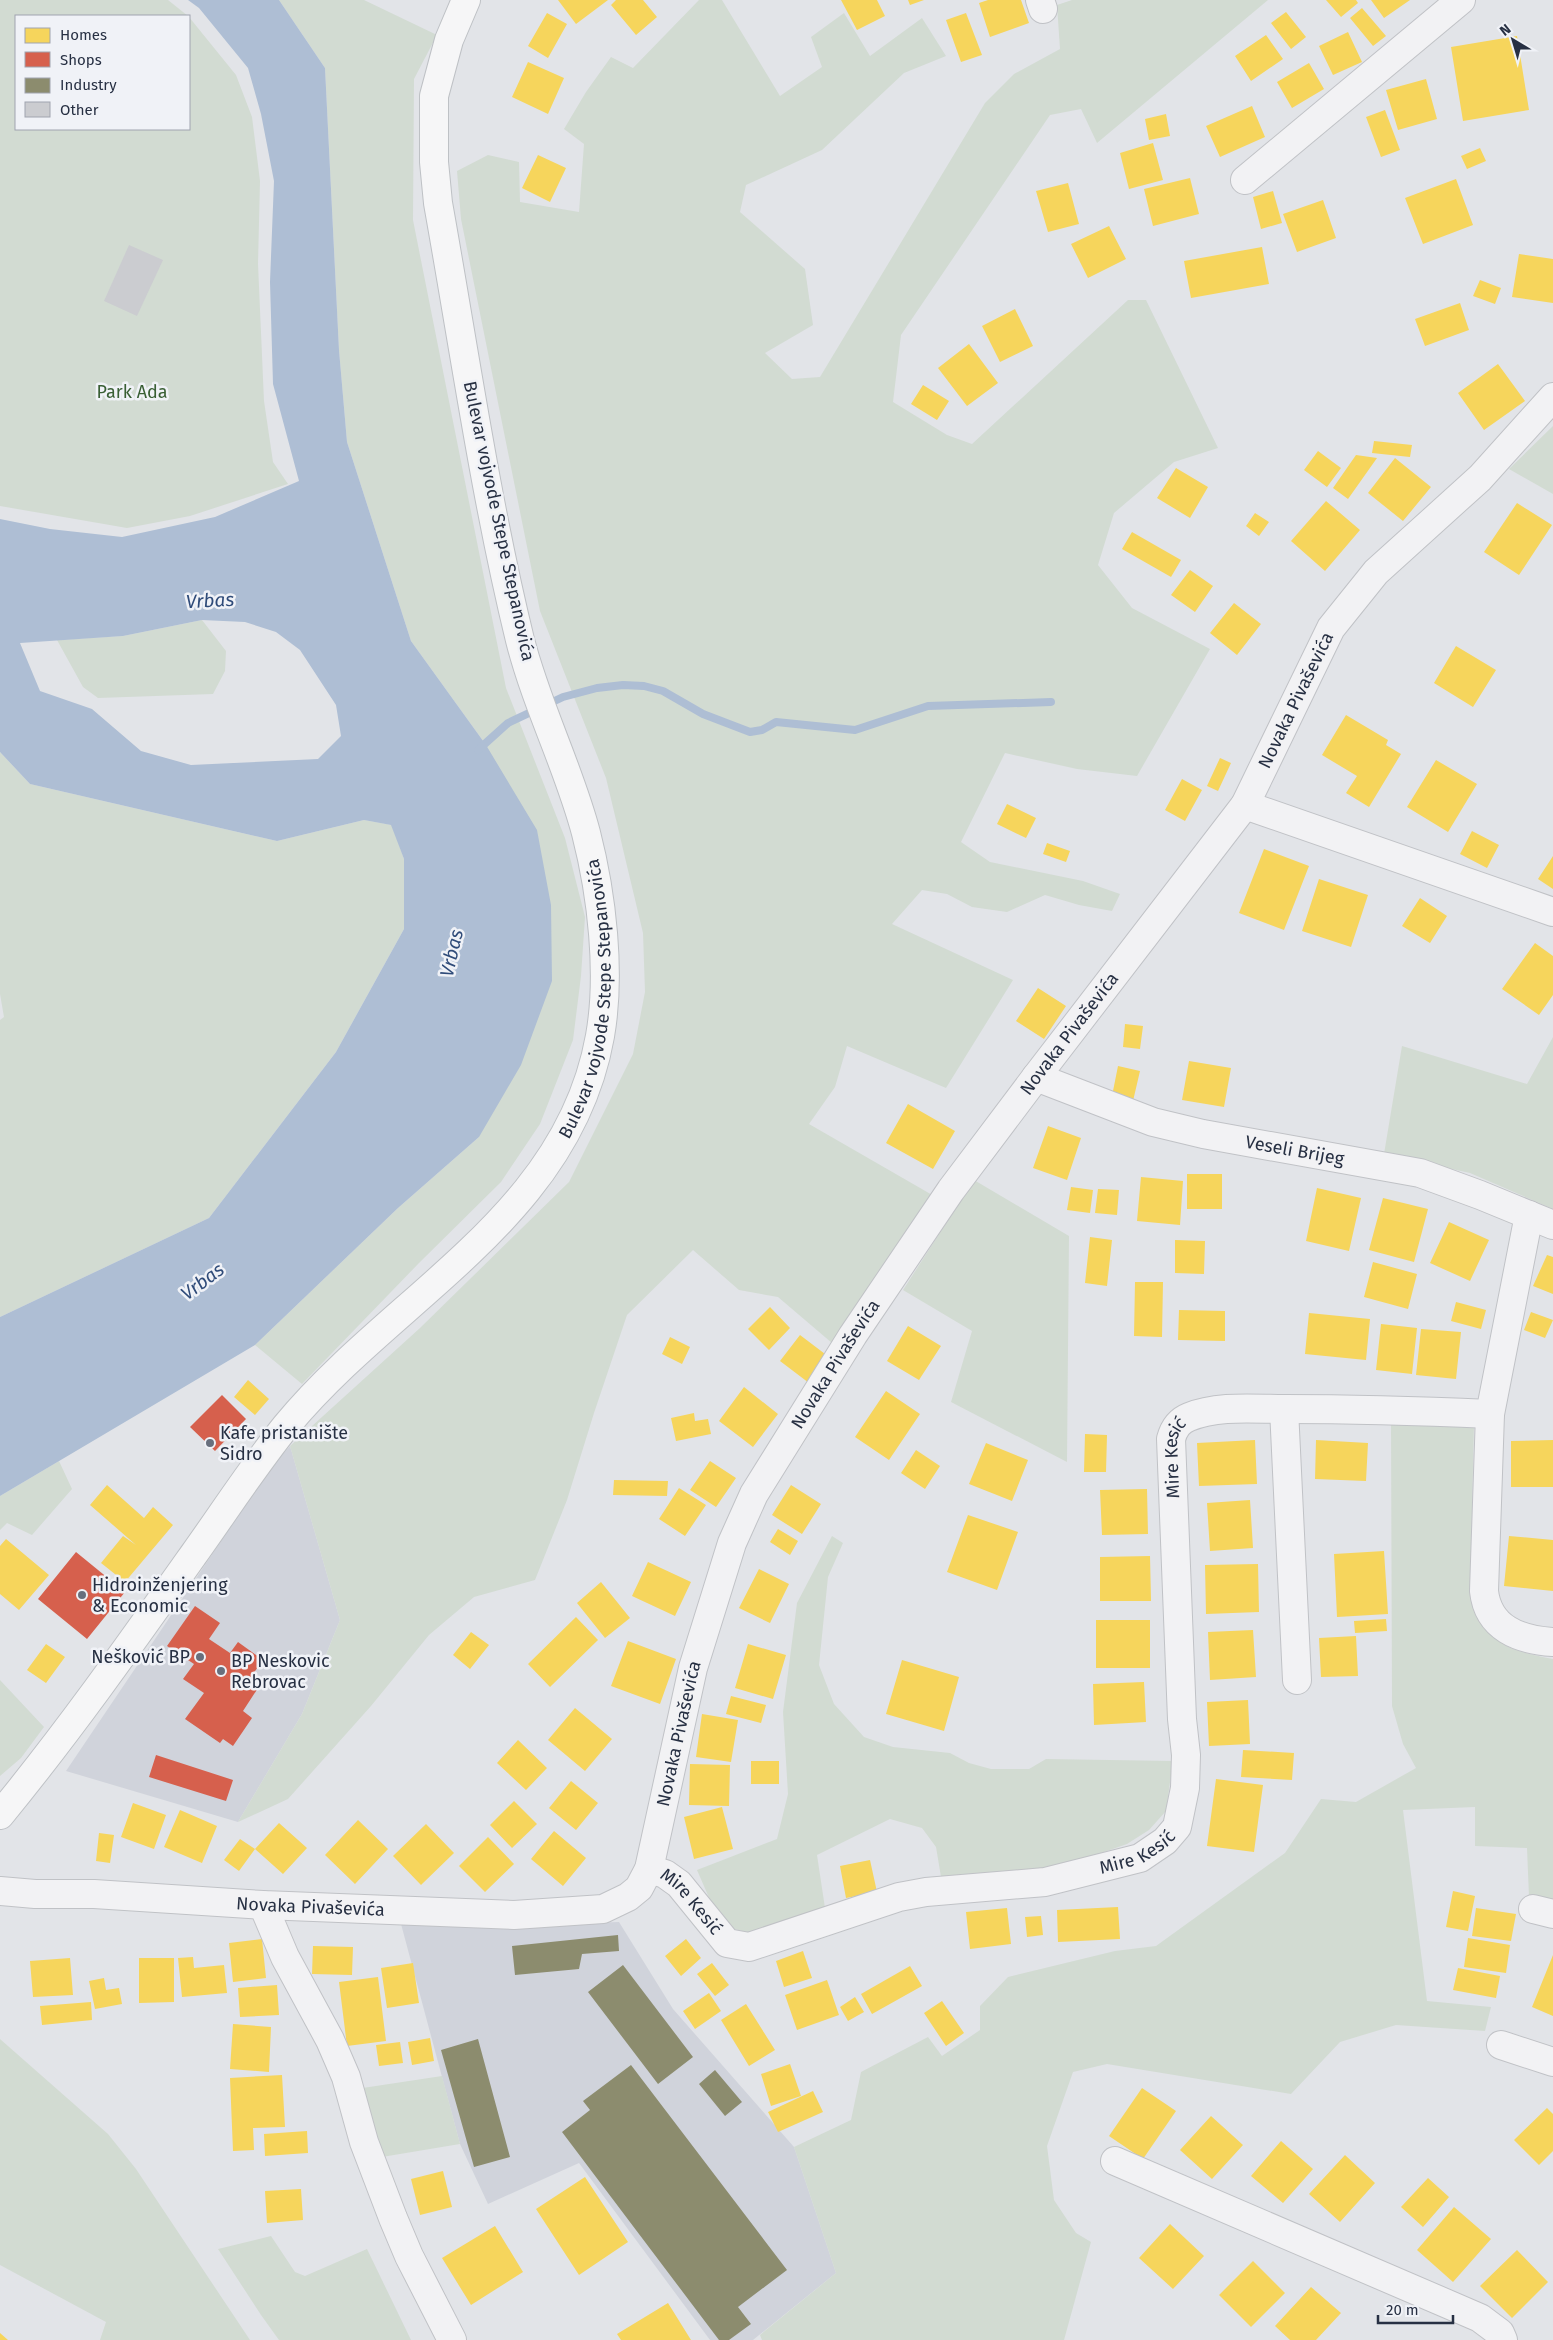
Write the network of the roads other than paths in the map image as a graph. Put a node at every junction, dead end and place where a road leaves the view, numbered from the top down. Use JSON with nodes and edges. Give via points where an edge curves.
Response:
{"nodes":[{"id":1,"x":466,"y":0,"type":"edge"},
{"id":2,"x":1461,"y":0,"type":"edge"},
{"id":3,"x":1245,"y":180,"type":"dead end"},
{"id":4,"x":1553,"y":397,"type":"edge"},
{"id":5,"x":1245,"y":805,"type":"junction"},
{"id":6,"x":1553,"y":912,"type":"edge"},
{"id":7,"x":1036,"y":1077,"type":"junction"},
{"id":8,"x":1541,"y":1220,"type":"edge"},
{"id":9,"x":1284,"y":1409,"type":"junction"},
{"id":10,"x":1490,"y":1414,"type":"junction"},
{"id":11,"x":1553,"y":1642,"type":"edge"},
{"id":12,"x":1297,"y":1680,"type":"dead end"},
{"id":13,"x":0,"y":1815,"type":"edge"},
{"id":14,"x":649,"y":1869,"type":"junction"},
{"id":15,"x":0,"y":1891,"type":"edge"},
{"id":16,"x":263,"y":1905,"type":"junction"},
{"id":17,"x":1501,"y":2045,"type":"dead end"},
{"id":18,"x":1553,"y":2062,"type":"edge"},
{"id":19,"x":1115,"y":2161,"type":"dead end"},
{"id":20,"x":452,"y":2340,"type":"edge"},
{"id":21,"x":1503,"y":2340,"type":"edge"}],
"edges":[{"from":1,"to":13,"type":"main road","name":"Bulevar vojvode Stepe Stepanovića","via":[[449,40],[434,96],[438,203],[490,498],[514,610],[532,680],[586,833],[596,879],[602,931],[603,1004],[591,1074],[571,1125],[545,1168],[506,1216],[332,1377],[286,1427],[61,1741]]},
{"from":2,"to":3,"type":"street"},
{"from":4,"to":5,"type":"street","name":"Novaka Pivaševića","via":[[1480,478],[1376,572],[1344,610],[1331,628]]},
{"from":5,"to":6,"type":"street"},
{"from":5,"to":7,"type":"street","name":"Novaka Pivaševića"},
{"from":7,"to":8,"type":"street","name":"Veseli Brijeg","via":[[1153,1122],[1420,1173]]},
{"from":7,"to":14,"type":"street","name":"Novaka Pivaševića","via":[[951,1190],[853,1335],[754,1494],[732,1543],[695,1660]]},
{"from":8,"to":10,"type":"street"},
{"from":9,"to":10,"type":"street","name":"Mire Kesić"},
{"from":9,"to":12,"type":"street"},
{"from":9,"to":14,"type":"street","name":"Mire Kesić","via":[[1237,1408],[1200,1414],[1180,1422],[1170,1439],[1186,1756],[1185,1788],[1177,1826],[1159,1846],[1140,1858],[1045,1882],[900,1897],[749,1947],[727,1943],[679,1884],[665,1874]]},
{"from":10,"to":11,"type":"street","via":[[1486,1605],[1500,1626],[1526,1638]]},
{"from":14,"to":16,"type":"street","name":"Novaka Pivaševića","via":[[639,1888],[628,1897],[603,1909],[590,1911],[514,1915]]},
{"from":15,"to":16,"type":"street","name":"Novaka Pivaševića"},
{"from":16,"to":20,"type":"street","via":[[285,1957],[330,2040],[346,2077],[364,2142],[396,2225]]},
{"from":17,"to":18,"type":"street"},
{"from":19,"to":21,"type":"street","via":[[1480,2318],[1500,2333]]}]}
